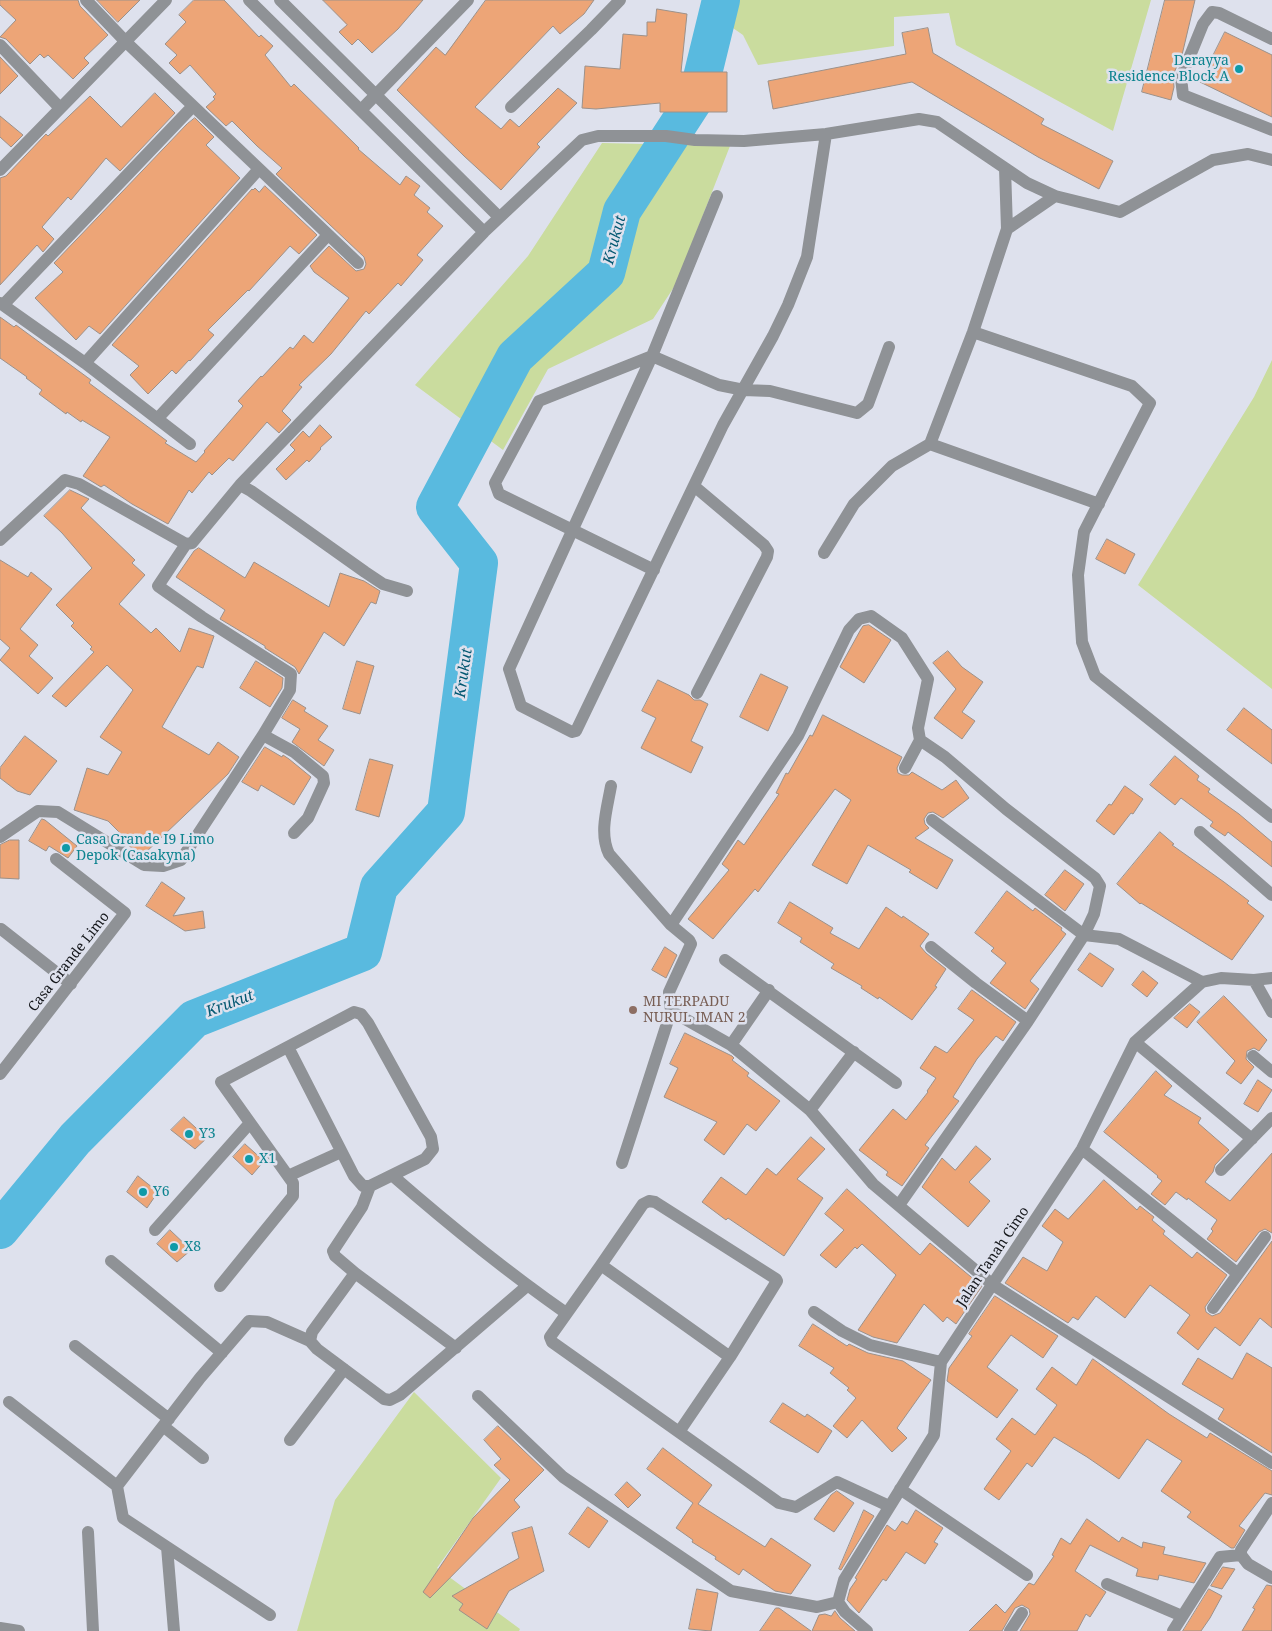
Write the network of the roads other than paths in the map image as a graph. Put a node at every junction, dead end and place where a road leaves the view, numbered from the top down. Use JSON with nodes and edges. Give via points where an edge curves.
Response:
{"nodes":[{"id":1,"x":86,"y":0,"type":"edge"},
{"id":2,"x":166,"y":0,"type":"edge"},
{"id":3,"x":249,"y":0,"type":"edge"},
{"id":4,"x":280,"y":0,"type":"edge"},
{"id":5,"x":468,"y":0,"type":"edge"},
{"id":6,"x":620,"y":0,"type":"edge"},
{"id":7,"x":1272,"y":39,"type":"edge"},
{"id":8,"x":126,"y":42,"type":"junction"},
{"id":9,"x":0,"y":45,"type":"edge"},
{"id":10,"x":377,"y":94,"type":"junction"},
{"id":11,"x":193,"y":106,"type":"junction"},
{"id":12,"x":511,"y":107,"type":"dead end"},
{"id":13,"x":60,"y":108,"type":"junction"},
{"id":14,"x":361,"y":110,"type":"junction"},
{"id":15,"x":1272,"y":130,"type":"edge"},
{"id":16,"x":826,"y":134,"type":"junction"},
{"id":17,"x":1272,"y":160,"type":"edge"},
{"id":18,"x":1005,"y":168,"type":"junction"},
{"id":19,"x":259,"y":169,"type":"junction"},
{"id":20,"x":0,"y":170,"type":"edge"},
{"id":21,"x":718,"y":196,"type":"dead end"},
{"id":22,"x":1056,"y":196,"type":"junction"},
{"id":23,"x":499,"y":217,"type":"junction"},
{"id":24,"x":1008,"y":229,"type":"junction"},
{"id":25,"x":484,"y":232,"type":"junction"},
{"id":26,"x":328,"y":234,"type":"junction"},
{"id":27,"x":358,"y":263,"type":"dead end"},
{"id":28,"x":1,"y":304,"type":"edge"},
{"id":29,"x":972,"y":332,"type":"junction"},
{"id":30,"x":890,"y":347,"type":"dead end"},
{"id":31,"x":652,"y":356,"type":"junction"},
{"id":32,"x":85,"y":363,"type":"junction"},
{"id":33,"x":744,"y":390,"type":"junction"},
{"id":34,"x":158,"y":418,"type":"junction"},
{"id":35,"x":190,"y":444,"type":"dead end"},
{"id":36,"x":930,"y":444,"type":"junction"},
{"id":37,"x":240,"y":485,"type":"junction"},
{"id":38,"x":694,"y":486,"type":"junction"},
{"id":39,"x":1099,"y":504,"type":"junction"},
{"id":40,"x":572,"y":530,"type":"junction"},
{"id":41,"x":0,"y":540,"type":"edge"},
{"id":42,"x":186,"y":544,"type":"junction"},
{"id":43,"x":824,"y":553,"type":"dead end"},
{"id":44,"x":654,"y":570,"type":"junction"},
{"id":45,"x":407,"y":592,"type":"dead end"},
{"id":46,"x":697,"y":693,"type":"dead end"},
{"id":47,"x":263,"y":735,"type":"junction"},
{"id":48,"x":920,"y":740,"type":"junction"},
{"id":49,"x":905,"y":768,"type":"dead end"},
{"id":50,"x":611,"y":786,"type":"dead end"},
{"id":51,"x":1272,"y":817,"type":"edge"},
{"id":52,"x":932,"y":820,"type":"dead end"},
{"id":53,"x":1200,"y":832,"type":"dead end"},
{"id":54,"x":294,"y":833,"type":"dead end"},
{"id":55,"x":0,"y":837,"type":"edge"},
{"id":56,"x":56,"y":859,"type":"dead end"},
{"id":57,"x":1272,"y":896,"type":"edge"},
{"id":58,"x":671,"y":925,"type":"junction"},
{"id":59,"x":1,"y":929,"type":"edge"},
{"id":60,"x":1084,"y":935,"type":"junction"},
{"id":61,"x":931,"y":947,"type":"dead end"},
{"id":62,"x":726,"y":960,"type":"dead end"},
{"id":63,"x":1272,"y":978,"type":"edge"},
{"id":64,"x":1254,"y":980,"type":"junction"},
{"id":65,"x":1202,"y":982,"type":"junction"},
{"id":66,"x":71,"y":984,"type":"junction"},
{"id":67,"x":769,"y":990,"type":"junction"},
{"id":68,"x":671,"y":1011,"type":"junction"},
{"id":69,"x":1272,"y":1012,"type":"edge"},
{"id":70,"x":1028,"y":1021,"type":"junction"},
{"id":71,"x":1135,"y":1042,"type":"junction"},
{"id":72,"x":731,"y":1045,"type":"junction"},
{"id":73,"x":288,"y":1047,"type":"junction"},
{"id":74,"x":854,"y":1052,"type":"junction"},
{"id":75,"x":1253,"y":1056,"type":"dead end"},
{"id":76,"x":1272,"y":1072,"type":"edge"},
{"id":77,"x":0,"y":1074,"type":"edge"},
{"id":78,"x":896,"y":1083,"type":"dead end"},
{"id":79,"x":810,"y":1110,"type":"junction"},
{"id":80,"x":1272,"y":1118,"type":"edge"},
{"id":81,"x":250,"y":1123,"type":"junction"},
{"id":82,"x":1252,"y":1139,"type":"junction"},
{"id":83,"x":1082,"y":1149,"type":"junction"},
{"id":84,"x":342,"y":1152,"type":"junction"},
{"id":85,"x":622,"y":1163,"type":"dead end"},
{"id":86,"x":1221,"y":1170,"type":"dead end"},
{"id":87,"x":288,"y":1176,"type":"junction"},
{"id":88,"x":393,"y":1176,"type":"junction"},
{"id":89,"x":370,"y":1186,"type":"junction"},
{"id":90,"x":899,"y":1205,"type":"junction"},
{"id":91,"x":155,"y":1230,"type":"dead end"},
{"id":92,"x":1265,"y":1238,"type":"dead end"},
{"id":93,"x":111,"y":1262,"type":"dead end"},
{"id":94,"x":601,"y":1265,"type":"junction"},
{"id":95,"x":355,"y":1273,"type":"junction"},
{"id":96,"x":1237,"y":1273,"type":"junction"},
{"id":97,"x":993,"y":1285,"type":"junction"},
{"id":98,"x":220,"y":1286,"type":"dead end"},
{"id":99,"x":527,"y":1286,"type":"junction"},
{"id":100,"x":1213,"y":1308,"type":"dead end"},
{"id":101,"x":814,"y":1312,"type":"dead end"},
{"id":102,"x":566,"y":1313,"type":"junction"},
{"id":103,"x":310,"y":1341,"type":"junction"},
{"id":104,"x":75,"y":1346,"type":"dead end"},
{"id":105,"x":456,"y":1348,"type":"junction"},
{"id":106,"x":222,"y":1353,"type":"junction"},
{"id":107,"x":730,"y":1357,"type":"junction"},
{"id":108,"x":941,"y":1362,"type":"junction"},
{"id":109,"x":344,"y":1370,"type":"junction"},
{"id":110,"x":478,"y":1396,"type":"dead end"},
{"id":111,"x":8,"y":1402,"type":"dead end"},
{"id":112,"x":166,"y":1423,"type":"junction"},
{"id":113,"x":678,"y":1432,"type":"junction"},
{"id":114,"x":290,"y":1440,"type":"dead end"},
{"id":115,"x":203,"y":1458,"type":"dead end"},
{"id":116,"x":1272,"y":1463,"type":"edge"},
{"id":117,"x":117,"y":1486,"type":"junction"},
{"id":118,"x":900,"y":1489,"type":"junction"},
{"id":119,"x":1272,"y":1503,"type":"edge"},
{"id":120,"x":889,"y":1506,"type":"junction"},
{"id":121,"x":88,"y":1532,"type":"dead end"},
{"id":122,"x":167,"y":1547,"type":"junction"},
{"id":123,"x":1241,"y":1554,"type":"junction"},
{"id":124,"x":1027,"y":1575,"type":"dead end"},
{"id":125,"x":1272,"y":1578,"type":"edge"},
{"id":126,"x":1107,"y":1584,"type":"dead end"},
{"id":127,"x":838,"y":1602,"type":"junction"},
{"id":128,"x":1022,"y":1613,"type":"dead end"},
{"id":129,"x":270,"y":1614,"type":"dead end"},
{"id":130,"x":1182,"y":1616,"type":"junction"},
{"id":131,"x":850,"y":1626,"type":"edge"},
{"id":132,"x":0,"y":1628,"type":"edge"},
{"id":133,"x":19,"y":1631,"type":"edge"},
{"id":134,"x":94,"y":1631,"type":"edge"},
{"id":135,"x":174,"y":1631,"type":"edge"},
{"id":136,"x":867,"y":1631,"type":"edge"},
{"id":137,"x":1010,"y":1631,"type":"edge"},
{"id":138,"x":1173,"y":1631,"type":"edge"}],
"edges":[{"from":1,"to":8,"type":"street"},
{"from":2,"to":8,"type":"street"},
{"from":3,"to":14,"type":"street"},
{"from":4,"to":10,"type":"street"},
{"from":5,"to":10,"type":"street"},
{"from":6,"to":12,"type":"street"},
{"from":7,"to":15,"type":"street","via":[[1212,12],[1203,24],[1181,78],[1183,94]]},
{"from":8,"to":11,"type":"street"},
{"from":8,"to":13,"type":"street"},
{"from":9,"to":13,"type":"street"},
{"from":10,"to":14,"type":"street"},
{"from":10,"to":23,"type":"street"},
{"from":11,"to":19,"type":"street"},
{"from":11,"to":28,"type":"street"},
{"from":13,"to":20,"type":"street"},
{"from":14,"to":25,"type":"street"},
{"from":16,"to":18,"type":"street","via":[[919,119],[937,122]]},
{"from":16,"to":23,"type":"street","via":[[744,141],[666,136],[598,136],[582,140]]},
{"from":16,"to":33,"type":"street","via":[[807,257],[788,305]]},
{"from":17,"to":22,"type":"street","via":[[1248,154],[1213,160],[1120,212]]},
{"from":18,"to":22,"type":"street","via":[[1027,183]]},
{"from":18,"to":24,"type":"street"},
{"from":19,"to":26,"type":"street"},
{"from":19,"to":32,"type":"street"},
{"from":21,"to":31,"type":"street"},
{"from":22,"to":24,"type":"street"},
{"from":23,"to":25,"type":"street"},
{"from":24,"to":29,"type":"street"},
{"from":25,"to":37,"type":"street"},
{"from":26,"to":27,"type":"street"},
{"from":26,"to":34,"type":"street"},
{"from":28,"to":32,"type":"street"},
{"from":29,"to":36,"type":"street"},
{"from":29,"to":39,"type":"street","via":[[1132,386],[1150,403]]},
{"from":30,"to":33,"type":"street","via":[[868,404],[857,413],[770,391]]},
{"from":31,"to":33,"type":"street","via":[[719,385]]},
{"from":31,"to":40,"type":"street"},
{"from":31,"to":40,"type":"street","via":[[539,401],[495,483],[499,494]]},
{"from":32,"to":34,"type":"street"},
{"from":33,"to":38,"type":"street"},
{"from":34,"to":35,"type":"street"},
{"from":36,"to":39,"type":"street"},
{"from":36,"to":43,"type":"street","via":[[892,466],[854,504]]},
{"from":37,"to":42,"type":"street","via":[[192,543]]},
{"from":37,"to":45,"type":"street","via":[[383,584]]},
{"from":38,"to":44,"type":"street"},
{"from":38,"to":46,"type":"street","via":[[768,551]]},
{"from":39,"to":51,"type":"street","via":[[1084,532],[1078,575],[1082,642],[1095,676]]},
{"from":40,"to":44,"type":"street"},
{"from":40,"to":44,"type":"street","via":[[509,669],[522,706],[572,732],[576,731]]},
{"from":41,"to":42,"type":"street","via":[[65,480],[79,484]]},
{"from":42,"to":47,"type":"street","via":[[158,586],[292,674],[290,690]]},
{"from":47,"to":54,"type":"street","via":[[294,752],[323,776],[324,783],[308,818]]},
{"from":47,"to":55,"type":"street","via":[[181,860],[164,866],[144,865],[58,812],[38,811]]},
{"from":48,"to":49,"type":"street"},
{"from":48,"to":58,"type":"street","via":[[918,728],[928,679],[926,674],[902,638],[871,616],[859,619],[849,630],[798,736]]},
{"from":48,"to":60,"type":"street","via":[[1096,878],[1099,891],[1094,914]]},
{"from":50,"to":58,"type":"street","via":[[605,845],[609,854]]},
{"from":52,"to":60,"type":"street"},
{"from":53,"to":57,"type":"street"},
{"from":56,"to":66,"type":"street","name":"Casa Grande Limo","via":[[125,913]]},
{"from":58,"to":68,"type":"street","via":[[691,944],[669,992]]},
{"from":59,"to":66,"type":"street"},
{"from":60,"to":65,"type":"street","via":[[1118,939]]},
{"from":60,"to":70,"type":"street"},
{"from":61,"to":70,"type":"street"},
{"from":62,"to":67,"type":"street"},
{"from":63,"to":64,"type":"street"},
{"from":64,"to":65,"type":"street","via":[[1220,978]]},
{"from":64,"to":69,"type":"street"},
{"from":65,"to":71,"type":"street","name":"Jalan Tanah Cimo"},
{"from":66,"to":77,"type":"street","name":"Casa Grande Limo"},
{"from":67,"to":72,"type":"street"},
{"from":67,"to":74,"type":"street"},
{"from":68,"to":72,"type":"street"},
{"from":68,"to":85,"type":"street"},
{"from":70,"to":90,"type":"street"},
{"from":71,"to":82,"type":"street"},
{"from":71,"to":83,"type":"street","name":"Jalan Tanah Cimo"},
{"from":72,"to":79,"type":"street"},
{"from":73,"to":81,"type":"street","via":[[221,1082]]},
{"from":73,"to":84,"type":"street"},
{"from":73,"to":88,"type":"street","via":[[354,1012],[361,1014],[431,1136],[433,1149],[425,1159]]},
{"from":74,"to":78,"type":"street"},
{"from":74,"to":79,"type":"street"},
{"from":75,"to":76,"type":"street"},
{"from":79,"to":90,"type":"street","via":[[873,1184]]},
{"from":80,"to":82,"type":"street"},
{"from":81,"to":87,"type":"street"},
{"from":81,"to":91,"type":"street"},
{"from":82,"to":86,"type":"street"},
{"from":83,"to":96,"type":"street"},
{"from":83,"to":97,"type":"street","name":"Jalan Tanah Cimo"},
{"from":84,"to":87,"type":"street"},
{"from":84,"to":89,"type":"street","via":[[354,1176],[364,1186]]},
{"from":87,"to":98,"type":"street","via":[[293,1196]]},
{"from":88,"to":89,"type":"street"},
{"from":88,"to":99,"type":"street"},
{"from":89,"to":95,"type":"street","via":[[362,1207],[332,1250]]},
{"from":90,"to":97,"type":"street"},
{"from":92,"to":96,"type":"street"},
{"from":93,"to":106,"type":"street"},
{"from":94,"to":102,"type":"street"},
{"from":94,"to":107,"type":"street"},
{"from":94,"to":107,"type":"street","via":[[643,1204],[649,1201],[776,1279],[776,1284]]},
{"from":95,"to":103,"type":"street","via":[[312,1332]]},
{"from":95,"to":105,"type":"street"},
{"from":96,"to":100,"type":"street"},
{"from":97,"to":108,"type":"street","name":"Jalan Tanah Cimo"},
{"from":97,"to":116,"type":"street"},
{"from":99,"to":102,"type":"street"},
{"from":99,"to":105,"type":"street"},
{"from":101,"to":108,"type":"street","via":[[870,1345]]},
{"from":102,"to":113,"type":"street","via":[[550,1340]]},
{"from":103,"to":106,"type":"street","via":[[267,1322],[249,1321]]},
{"from":103,"to":109,"type":"street"},
{"from":104,"to":112,"type":"street"},
{"from":105,"to":109,"type":"street","via":[[400,1396],[390,1400]]},
{"from":106,"to":112,"type":"street"},
{"from":107,"to":113,"type":"street"},
{"from":108,"to":118,"type":"street","name":"Jalan Tanah Cimo","via":[[934,1435]]},
{"from":109,"to":114,"type":"street"},
{"from":110,"to":127,"type":"street","via":[[563,1477],[731,1591],[818,1607]]},
{"from":111,"to":117,"type":"street"},
{"from":112,"to":115,"type":"street"},
{"from":112,"to":117,"type":"street"},
{"from":113,"to":120,"type":"street","via":[[779,1503],[796,1507],[837,1482]]},
{"from":117,"to":122,"type":"street","via":[[123,1518]]},
{"from":118,"to":120,"type":"street","name":"Jalan Tanah Cimo"},
{"from":118,"to":124,"type":"street"},
{"from":119,"to":123,"type":"street"},
{"from":120,"to":127,"type":"street","name":"Jalan Tanah Cimo","via":[[844,1580]]},
{"from":121,"to":134,"type":"street"},
{"from":122,"to":129,"type":"street"},
{"from":122,"to":135,"type":"street"},
{"from":123,"to":125,"type":"street","via":[[1248,1564]]},
{"from":123,"to":130,"type":"street","via":[[1220,1557]]},
{"from":126,"to":130,"type":"street"},
{"from":127,"to":131,"type":"street"},
{"from":128,"to":137,"type":"street"},
{"from":130,"to":138,"type":"street"},
{"from":131,"to":136,"type":"street"},
{"from":132,"to":133,"type":"street"}]}
